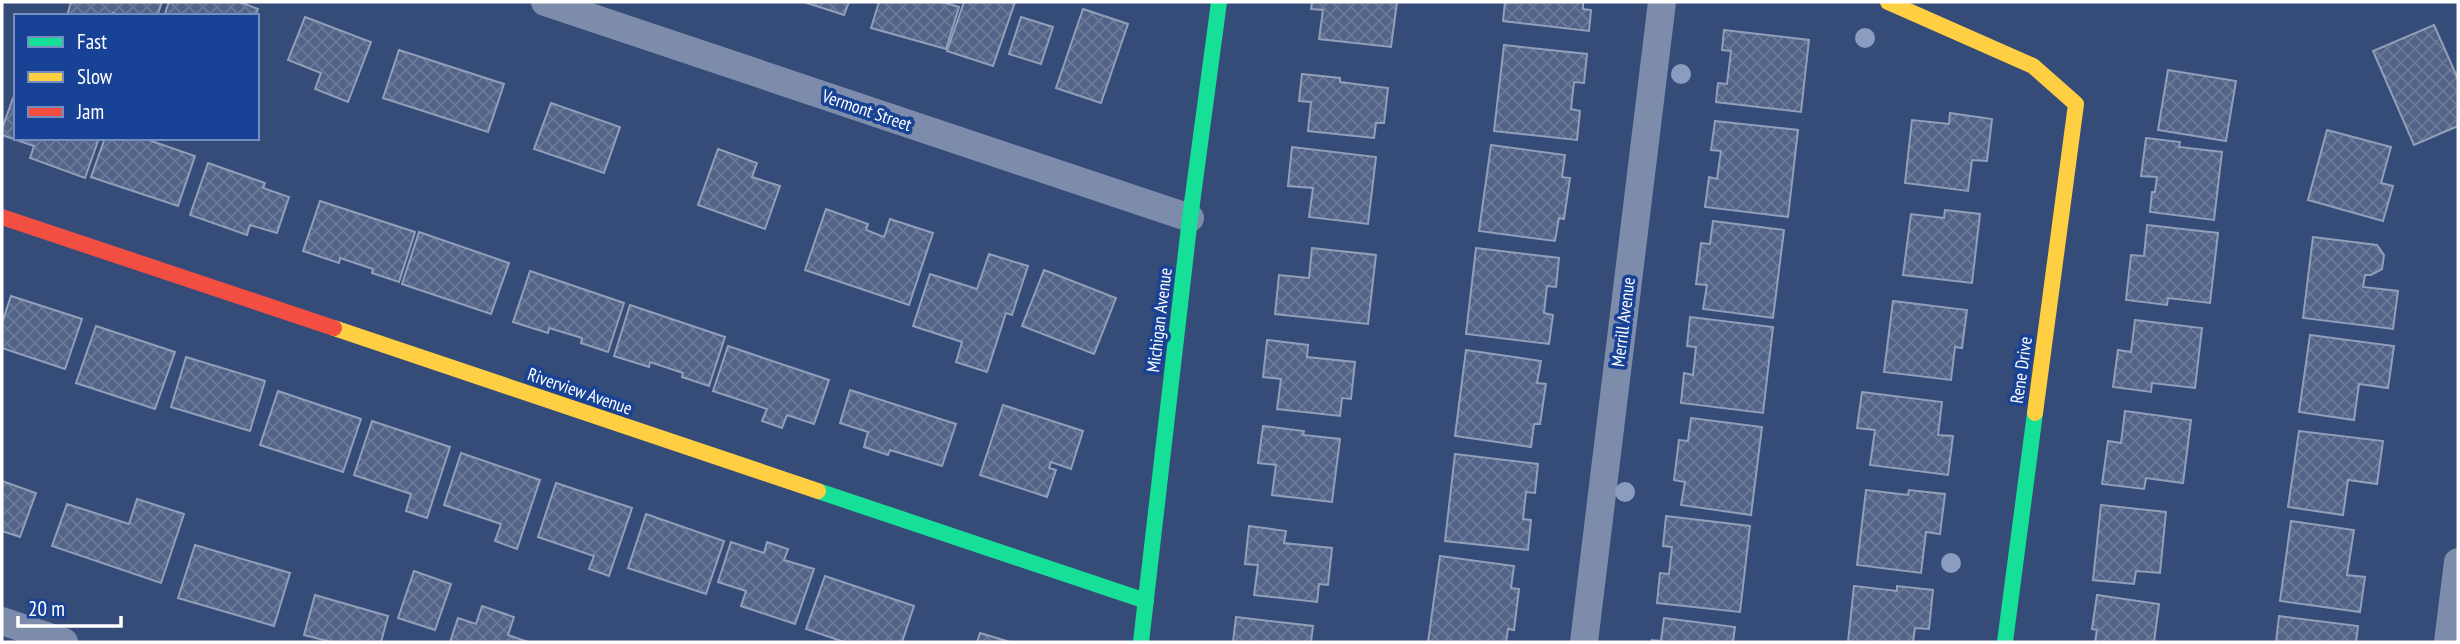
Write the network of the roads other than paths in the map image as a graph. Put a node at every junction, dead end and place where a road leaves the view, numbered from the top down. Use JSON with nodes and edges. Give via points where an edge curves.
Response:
{"nodes":[{"id":1,"x":545,"y":2,"type":"edge"},
{"id":2,"x":1219,"y":2,"type":"edge"},
{"id":3,"x":1662,"y":2,"type":"edge"},
{"id":4,"x":1888,"y":2,"type":"edge"},
{"id":5,"x":2,"y":218,"type":"edge"},
{"id":6,"x":1190,"y":218,"type":"junction"},
{"id":7,"x":2458,"y":562,"type":"edge"},
{"id":8,"x":1146,"y":601,"type":"junction"},
{"id":9,"x":2,"y":621,"type":"edge"},
{"id":10,"x":64,"y":642,"type":"edge"},
{"id":11,"x":1141,"y":642,"type":"edge"},
{"id":12,"x":1584,"y":642,"type":"edge"},
{"id":13,"x":2005,"y":642,"type":"edge"},
{"id":14,"x":2448,"y":642,"type":"edge"}],
"edges":[{"from":1,"to":6,"type":"street","name":"Vermont Street"},
{"from":2,"to":6,"type":"street","name":"Michigan Avenue"},
{"from":3,"to":12,"type":"street","name":"Merrill Avenue"},
{"from":4,"to":13,"type":"street","name":"Rene Drive","via":[[2033,66],[2076,104]]},
{"from":5,"to":8,"type":"street","name":"Riverview Avenue"},
{"from":6,"to":8,"type":"street","name":"Michigan Avenue"},
{"from":7,"to":14,"type":"street"},
{"from":8,"to":11,"type":"street","name":"Michigan Avenue"},
{"from":9,"to":10,"type":"street"}]}
